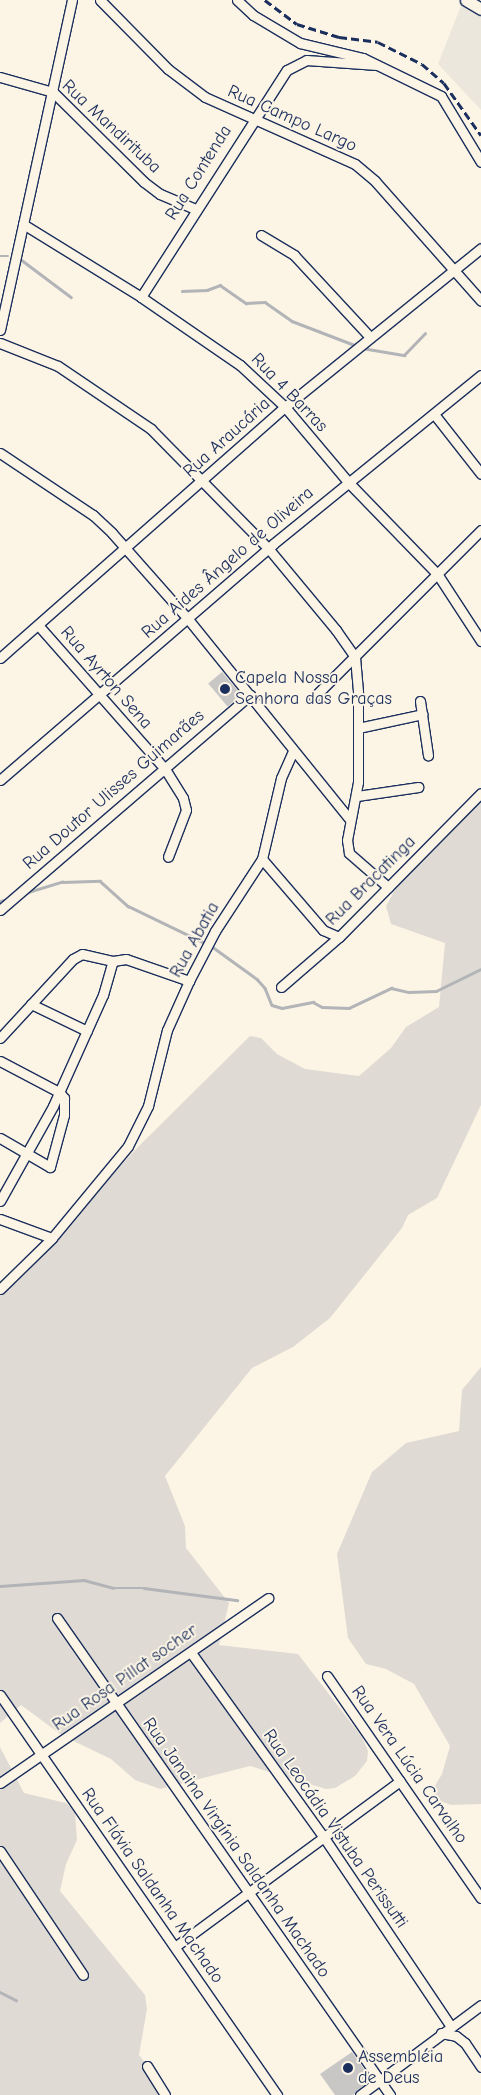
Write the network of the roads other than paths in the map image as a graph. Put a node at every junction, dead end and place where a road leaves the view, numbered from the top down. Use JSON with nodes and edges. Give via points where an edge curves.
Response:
{"nodes":[{"id":1,"x":72,"y":0,"type":"edge"},
{"id":2,"x":100,"y":0,"type":"edge"},
{"id":3,"x":237,"y":0,"type":"edge"},
{"id":4,"x":466,"y":0,"type":"edge"},
{"id":5,"x":481,"y":9,"type":"edge"},
{"id":6,"x":376,"y":65,"type":"junction"},
{"id":7,"x":0,"y":77,"type":"edge"},
{"id":8,"x":53,"y":92,"type":"junction"},
{"id":9,"x":251,"y":120,"type":"junction"},
{"id":10,"x":481,"y":162,"type":"edge"},
{"id":11,"x":196,"y":209,"type":"junction"},
{"id":12,"x":23,"y":224,"type":"junction"},
{"id":13,"x":261,"y":235,"type":"dead end"},
{"id":14,"x":481,"y":248,"type":"edge"},
{"id":15,"x":456,"y":270,"type":"junction"},
{"id":16,"x":141,"y":297,"type":"junction"},
{"id":17,"x":481,"y":301,"type":"edge"},
{"id":18,"x":0,"y":330,"type":"edge"},
{"id":19,"x":370,"y":337,"type":"junction"},
{"id":20,"x":0,"y":343,"type":"edge"},
{"id":21,"x":481,"y":375,"type":"edge"},
{"id":22,"x":285,"y":408,"type":"junction"},
{"id":23,"x":434,"y":414,"type":"junction"},
{"id":24,"x":0,"y":453,"type":"edge"},
{"id":25,"x":481,"y":474,"type":"edge"},
{"id":26,"x":204,"y":480,"type":"junction"},
{"id":27,"x":349,"y":483,"type":"junction"},
{"id":28,"x":481,"y":530,"type":"edge"},
{"id":29,"x":268,"y":548,"type":"junction"},
{"id":30,"x":126,"y":550,"type":"junction"},
{"id":31,"x":438,"y":575,"type":"junction"},
{"id":32,"x":188,"y":619,"type":"junction"},
{"id":33,"x":38,"y":625,"type":"junction"},
{"id":34,"x":481,"y":641,"type":"edge"},
{"id":35,"x":355,"y":657,"type":"junction"},
{"id":36,"x":0,"y":658,"type":"edge"},
{"id":37,"x":250,"y":695,"type":"junction"},
{"id":38,"x":100,"y":696,"type":"junction"},
{"id":39,"x":314,"y":697,"type":"dead end"},
{"id":40,"x":420,"y":701,"type":"dead end"},
{"id":41,"x":423,"y":714,"type":"junction"},
{"id":42,"x":358,"y":728,"type":"junction"},
{"id":43,"x":293,"y":751,"type":"junction"},
{"id":44,"x":428,"y":755,"type":"dead end"},
{"id":45,"x":165,"y":769,"type":"junction"},
{"id":46,"x":0,"y":780,"type":"edge"},
{"id":47,"x":418,"y":787,"type":"dead end"},
{"id":48,"x":481,"y":793,"type":"edge"},
{"id":49,"x":357,"y":796,"type":"junction"},
{"id":50,"x":350,"y":820,"type":"junction"},
{"id":51,"x":168,"y":857,"type":"dead end"},
{"id":52,"x":262,"y":859,"type":"junction"},
{"id":53,"x":388,"y":887,"type":"junction"},
{"id":54,"x":0,"y":910,"type":"edge"},
{"id":55,"x":339,"y":937,"type":"junction"},
{"id":56,"x":113,"y":962,"type":"junction"},
{"id":57,"x":189,"y":981,"type":"junction"},
{"id":58,"x":281,"y":987,"type":"dead end"},
{"id":59,"x":31,"y":1004,"type":"junction"},
{"id":60,"x":87,"y":1031,"type":"junction"},
{"id":61,"x":0,"y":1038,"type":"edge"},
{"id":62,"x":0,"y":1061,"type":"edge"},
{"id":63,"x":59,"y":1092,"type":"junction"},
{"id":64,"x":0,"y":1138,"type":"edge"},
{"id":65,"x":26,"y":1155,"type":"junction"},
{"id":66,"x":0,"y":1201,"type":"edge"},
{"id":67,"x":0,"y":1220,"type":"edge"},
{"id":68,"x":52,"y":1238,"type":"junction"},
{"id":69,"x":0,"y":1289,"type":"edge"},
{"id":70,"x":268,"y":1598,"type":"dead end"},
{"id":71,"x":57,"y":1618,"type":"dead end"},
{"id":72,"x":192,"y":1654,"type":"junction"},
{"id":73,"x":327,"y":1676,"type":"dead end"},
{"id":74,"x":0,"y":1696,"type":"edge"},
{"id":75,"x":117,"y":1706,"type":"junction"},
{"id":76,"x":42,"y":1756,"type":"junction"},
{"id":77,"x":400,"y":1780,"type":"junction"},
{"id":78,"x":0,"y":1783,"type":"edge"},
{"id":79,"x":325,"y":1839,"type":"junction"},
{"id":80,"x":0,"y":1851,"type":"edge"},
{"id":81,"x":249,"y":1896,"type":"junction"},
{"id":82,"x":481,"y":1898,"type":"edge"},
{"id":83,"x":176,"y":1946,"type":"junction"},
{"id":84,"x":83,"y":1975,"type":"dead end"},
{"id":85,"x":481,"y":2005,"type":"edge"},
{"id":86,"x":450,"y":2025,"type":"junction"},
{"id":87,"x":441,"y":2033,"type":"junction"},
{"id":88,"x":147,"y":2066,"type":"dead end"},
{"id":89,"x":481,"y":2067,"type":"edge"},
{"id":90,"x":380,"y":2080,"type":"junction"},
{"id":91,"x":165,"y":2095,"type":"edge"},
{"id":92,"x":277,"y":2095,"type":"edge"},
{"id":93,"x":360,"y":2095,"type":"edge"},
{"id":94,"x":390,"y":2095,"type":"edge"}],
"edges":[{"from":1,"to":8,"type":"street"},
{"from":2,"to":9,"type":"street","name":"Rua Campo Largo","via":[[168,69],[204,97]]},
{"from":3,"to":6,"type":"street","via":[[253,15],[300,43]]},
{"from":4,"to":5,"type":"main road"},
{"from":6,"to":9,"type":"street","name":"Rua Contenda","via":[[296,62]]},
{"from":6,"to":10,"type":"street","via":[[441,96]]},
{"from":7,"to":8,"type":"street","name":"Rua Mandirituba"},
{"from":8,"to":11,"type":"street","name":"Rua Mandirituba","via":[[144,182],[160,194]]},
{"from":8,"to":12,"type":"street"},
{"from":9,"to":11,"type":"street","name":"Rua Contenda"},
{"from":9,"to":15,"type":"street","name":"Rua Campo Largo","via":[[356,164]]},
{"from":11,"to":16,"type":"street","name":"Rua Contenda"},
{"from":12,"to":16,"type":"street","name":"Rua 4 Barras"},
{"from":12,"to":18,"type":"street"},
{"from":13,"to":19,"type":"street","via":[[294,255]]},
{"from":14,"to":15,"type":"street","name":"Rua Araucária"},
{"from":15,"to":17,"type":"street","name":"Rua Campo Largo"},
{"from":15,"to":19,"type":"street","name":"Rua Araucária"},
{"from":16,"to":22,"type":"street","name":"Rua 4 Barras","via":[[214,345]]},
{"from":19,"to":22,"type":"street","name":"Rua Araucária"},
{"from":20,"to":26,"type":"street","via":[[58,366],[151,429]]},
{"from":21,"to":23,"type":"street","name":"Rua Aides Ângelo de Oliveira"},
{"from":22,"to":26,"type":"street","name":"Rua Araucária"},
{"from":22,"to":27,"type":"street","name":"Rua 4 Barras"},
{"from":23,"to":25,"type":"street"},
{"from":23,"to":27,"type":"street","name":"Rua Aides Ângelo de Oliveira"},
{"from":24,"to":30,"type":"street","via":[[93,515]]},
{"from":26,"to":29,"type":"street"},
{"from":26,"to":30,"type":"street","name":"Rua Araucária"},
{"from":27,"to":29,"type":"street","name":"Rua Aides Ângelo de Oliveira"},
{"from":27,"to":31,"type":"street","name":"Rua 4 Barras"},
{"from":28,"to":31,"type":"street"},
{"from":29,"to":32,"type":"street","name":"Rua Aides Ângelo de Oliveira"},
{"from":29,"to":35,"type":"street"},
{"from":30,"to":32,"type":"street"},
{"from":30,"to":33,"type":"street","name":"Rua Araucária"},
{"from":31,"to":34,"type":"street","name":"Rua 4 Barras"},
{"from":31,"to":35,"type":"street"},
{"from":32,"to":37,"type":"street"},
{"from":32,"to":38,"type":"street","name":"Rua Aides Ângelo de Oliveira"},
{"from":33,"to":36,"type":"street","name":"Rua Araucária"},
{"from":33,"to":38,"type":"street","name":"Rua Ayrton Sena"},
{"from":35,"to":39,"type":"street"},
{"from":35,"to":42,"type":"street"},
{"from":37,"to":43,"type":"street"},
{"from":37,"to":45,"type":"street","name":"Rua Doutor Ulisses Guimarães"},
{"from":38,"to":45,"type":"street","name":"Rua Ayrton Sena"},
{"from":38,"to":46,"type":"street","name":"Rua Aides Ângelo de Oliveira"},
{"from":40,"to":41,"type":"street"},
{"from":41,"to":42,"type":"street"},
{"from":41,"to":44,"type":"street"},
{"from":42,"to":49,"type":"street"},
{"from":43,"to":50,"type":"street"},
{"from":43,"to":52,"type":"street","name":"Rua Abatia","via":[[281,778]]},
{"from":45,"to":51,"type":"street","name":"Rua Ayrton Sena","via":[[186,810]]},
{"from":45,"to":54,"type":"street","name":"Rua Doutor Ulisses Guimarães"},
{"from":47,"to":49,"type":"street"},
{"from":48,"to":53,"type":"street","name":"Rua Bracatinga"},
{"from":49,"to":50,"type":"street"},
{"from":50,"to":53,"type":"street","via":[[349,853]]},
{"from":52,"to":55,"type":"street","via":[[323,930]]},
{"from":52,"to":57,"type":"street","name":"Rua Abatia","via":[[215,931]]},
{"from":53,"to":55,"type":"street","name":"Rua Bracatinga"},
{"from":55,"to":58,"type":"street","name":"Rua Bracatinga"},
{"from":56,"to":57,"type":"street","via":[[126,959]]},
{"from":56,"to":59,"type":"street","via":[[82,954]]},
{"from":56,"to":60,"type":"street"},
{"from":57,"to":68,"type":"street","name":"Rua Abatia","via":[[165,1038],[148,1106],[128,1146]]},
{"from":59,"to":60,"type":"street"},
{"from":59,"to":61,"type":"street"},
{"from":60,"to":63,"type":"street"},
{"from":62,"to":63,"type":"street"},
{"from":63,"to":65,"type":"street"},
{"from":63,"to":65,"type":"street","via":[[64,1098],[64,1114],[50,1167]]},
{"from":64,"to":65,"type":"street"},
{"from":65,"to":66,"type":"street"},
{"from":67,"to":68,"type":"street"},
{"from":68,"to":69,"type":"street"},
{"from":70,"to":72,"type":"street","name":"Rua Rosa Pillat socher"},
{"from":71,"to":75,"type":"street","name":"Rua Janaina Virgínia Saldanha Machado"},
{"from":72,"to":75,"type":"street","name":"Rua Rosa Pillat socher"},
{"from":72,"to":79,"type":"street","name":"Rua Leocádia Vistuba Perissutti"},
{"from":73,"to":77,"type":"street","name":"Rua Vera Lúcia Carvalho"},
{"from":74,"to":76,"type":"street","name":"Rua Flávia Saldanha Machado"},
{"from":75,"to":76,"type":"street","name":"Rua Rosa Pillat socher"},
{"from":75,"to":81,"type":"street","name":"Rua Janaina Virgínia Saldanha Machado"},
{"from":76,"to":78,"type":"street","name":"Rua Rosa Pillat socher"},
{"from":76,"to":83,"type":"street","name":"Rua Flávia Saldanha Machado"},
{"from":77,"to":79,"type":"street"},
{"from":77,"to":82,"type":"street","name":"Rua Vera Lúcia Carvalho"},
{"from":79,"to":81,"type":"street"},
{"from":79,"to":86,"type":"street","name":"Rua Leocádia Vistuba Perissutti"},
{"from":80,"to":84,"type":"street"},
{"from":81,"to":83,"type":"street"},
{"from":81,"to":90,"type":"street","name":"Rua Janaina Virgínia Saldanha Machado"},
{"from":83,"to":92,"type":"street","name":"Rua Flávia Saldanha Machado"},
{"from":85,"to":86,"type":"street"},
{"from":86,"to":87,"type":"street"},
{"from":87,"to":89,"type":"street","via":[[456,2036],[465,2043]]},
{"from":87,"to":90,"type":"street"},
{"from":88,"to":91,"type":"street"},
{"from":90,"to":93,"type":"street"},
{"from":90,"to":94,"type":"street","name":"Rua Janaina Virgínia Saldanha Machado"}]}
